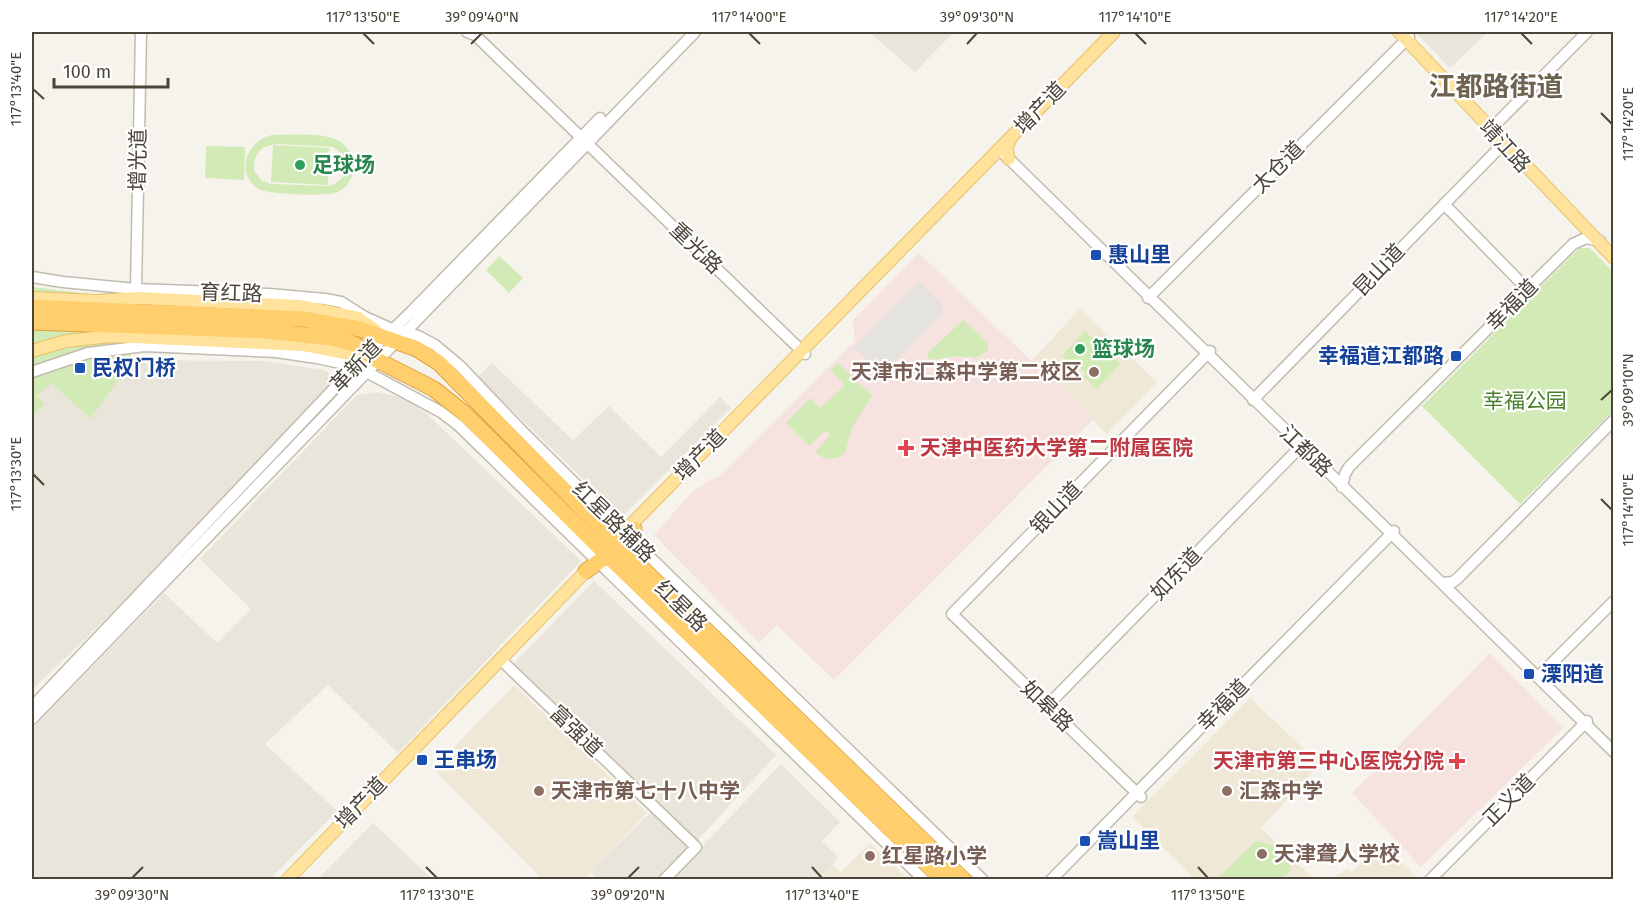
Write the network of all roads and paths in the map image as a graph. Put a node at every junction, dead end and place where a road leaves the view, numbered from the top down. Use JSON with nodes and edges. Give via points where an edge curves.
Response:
{"nodes":[{"id":1,"x":141,"y":32,"type":"edge"},
{"id":2,"x":467,"y":32,"type":"edge"},
{"id":3,"x":686,"y":32,"type":"edge"},
{"id":4,"x":695,"y":32,"type":"edge"},
{"id":5,"x":1114,"y":32,"type":"edge"},
{"id":6,"x":1120,"y":32,"type":"edge"},
{"id":7,"x":1587,"y":32,"type":"edge"},
{"id":8,"x":1404,"y":35,"type":"edge"},
{"id":9,"x":1493,"y":127,"type":"junction"},
{"id":10,"x":1015,"y":136,"type":"junction"},
{"id":11,"x":584,"y":140,"type":"junction"},
{"id":12,"x":1504,"y":143,"type":"junction"},
{"id":13,"x":1006,"y":151,"type":"junction"},
{"id":14,"x":1444,"y":204,"type":"junction"},
{"id":15,"x":1579,"y":223,"type":"junction"},
{"id":16,"x":1598,"y":240,"type":"junction"},
{"id":17,"x":1573,"y":244,"type":"junction"},
{"id":18,"x":1614,"y":256,"type":"edge"},
{"id":19,"x":32,"y":277,"type":"edge"},
{"id":20,"x":32,"y":289,"type":"edge"},
{"id":21,"x":135,"y":289,"type":"junction"},
{"id":22,"x":1528,"y":290,"type":"junction"},
{"id":23,"x":1150,"y":296,"type":"junction"},
{"id":24,"x":32,"y":298,"type":"edge"},
{"id":25,"x":97,"y":301,"type":"junction"},
{"id":26,"x":32,"y":307,"type":"edge"},
{"id":27,"x":32,"y":322,"type":"edge"},
{"id":28,"x":267,"y":323,"type":"junction"},
{"id":29,"x":393,"y":335,"type":"junction"},
{"id":30,"x":124,"y":337,"type":"junction"},
{"id":31,"x":32,"y":351,"type":"edge"},
{"id":32,"x":803,"y":353,"type":"junction"},
{"id":33,"x":1208,"y":353,"type":"junction"},
{"id":34,"x":32,"y":359,"type":"edge"},
{"id":35,"x":366,"y":363,"type":"junction"},
{"id":36,"x":32,"y":372,"type":"edge"},
{"id":37,"x":1255,"y":398,"type":"junction"},
{"id":38,"x":1614,"y":420,"type":"edge"},
{"id":39,"x":1303,"y":444,"type":"junction"},
{"id":40,"x":1349,"y":467,"type":"junction"},
{"id":41,"x":1332,"y":469,"type":"junction"},
{"id":42,"x":1342,"y":483,"type":"junction"},
{"id":43,"x":592,"y":530,"type":"junction"},
{"id":44,"x":1390,"y":534,"type":"junction"},
{"id":45,"x":615,"y":548,"type":"junction"},
{"id":46,"x":1451,"y":584,"type":"junction"},
{"id":47,"x":1614,"y":601,"type":"edge"},
{"id":48,"x":952,"y":614,"type":"joint"},
{"id":49,"x":502,"y":661,"type":"junction"},
{"id":50,"x":1539,"y":675,"type":"junction"},
{"id":51,"x":1047,"y":706,"type":"junction"},
{"id":52,"x":32,"y":707,"type":"edge"},
{"id":53,"x":32,"y":719,"type":"edge"},
{"id":54,"x":1588,"y":724,"type":"junction"},
{"id":55,"x":1614,"y":747,"type":"edge"},
{"id":56,"x":1614,"y":752,"type":"edge"},
{"id":57,"x":1139,"y":795,"type":"junction"},
{"id":58,"x":287,"y":879,"type":"edge"},
{"id":59,"x":294,"y":879,"type":"edge"},
{"id":60,"x":664,"y":879,"type":"edge"},
{"id":61,"x":924,"y":879,"type":"edge"},
{"id":62,"x":943,"y":879,"type":"edge"},
{"id":63,"x":964,"y":879,"type":"edge"},
{"id":64,"x":983,"y":879,"type":"edge"},
{"id":65,"x":1052,"y":879,"type":"edge"},
{"id":66,"x":1060,"y":879,"type":"edge"},
{"id":67,"x":1430,"y":879,"type":"edge"},
{"id":68,"x":1437,"y":879,"type":"edge"}],
"edges":[{"from":1,"to":21,"type":"street","name":"增光道"},
{"from":2,"to":11,"type":"street","name":"重光路","via":[[475,35]]},
{"from":3,"to":11,"type":"street","name":"革新道"},
{"from":4,"to":11,"type":"street","name":"革新道"},
{"from":5,"to":10,"type":"main road","name":"增产道"},
{"from":6,"to":10,"type":"main road","name":"增产道"},
{"from":7,"to":9,"type":"street"},
{"from":8,"to":9,"type":"main road","name":"靖江路"},
{"from":8,"to":12,"type":"main road","name":"靖江路"},
{"from":8,"to":23,"type":"street","name":"太仓道"},
{"from":9,"to":12,"type":"main road","name":"靖江路"},
{"from":10,"to":13,"type":"main road","name":"增产道"},
{"from":11,"to":29,"type":"street","name":"革新道"},
{"from":11,"to":32,"type":"street","name":"重光路"},
{"from":12,"to":14,"type":"street","name":"昆山道"},
{"from":12,"to":15,"type":"main road","name":"靖江路"},
{"from":12,"to":16,"type":"main road","name":"靖江路"},
{"from":13,"to":23,"type":"street","name":"江都路"},
{"from":13,"to":32,"type":"main road","name":"增产道"},
{"from":14,"to":22,"type":"street"},
{"from":14,"to":37,"type":"street","name":"昆山道"},
{"from":15,"to":16,"type":"main road","name":"靖江路"},
{"from":15,"to":17,"type":"street","name":"幸福道"},
{"from":16,"to":17,"type":"street","via":[[1581,239]]},
{"from":16,"to":18,"type":"main road","name":"靖江路"},
{"from":17,"to":22,"type":"street","name":"幸福道"},
{"from":19,"to":21,"type":"street","name":"育红路"},
{"from":20,"to":25,"type":"main road"},
{"from":21,"to":29,"type":"street","name":"育红路","via":[[326,298],[341,302]]},
{"from":22,"to":40,"type":"street","name":"幸福道"},
{"from":23,"to":33,"type":"street","name":"江都路"},
{"from":24,"to":25,"type":"main road"},
{"from":25,"to":28,"type":"main road","via":[[138,298]]},
{"from":26,"to":28,"type":"highway","name":"育红路"},
{"from":27,"to":28,"type":"highway","name":"育红路"},
{"from":28,"to":29,"type":"highway","name":"育红路","via":[[303,319]]},
{"from":28,"to":30,"type":"main road"},
{"from":28,"to":35,"type":"highway","name":"育红路","via":[[343,340]]},
{"from":29,"to":35,"type":"street","name":"革新道"},
{"from":29,"to":43,"type":"highway","via":[[439,363]]},
{"from":29,"to":45,"type":"street","name":"红星路辅路","via":[[418,336],[460,366],[522,431]]},
{"from":30,"to":31,"type":"main road","via":[[77,339]]},
{"from":30,"to":34,"type":"main road"},
{"from":32,"to":45,"type":"main road","name":"增产道"},
{"from":33,"to":37,"type":"street","name":"江都路"},
{"from":33,"to":48,"type":"street","name":"银山道"},
{"from":35,"to":36,"type":"street","via":[[276,352],[145,346],[88,353]]},
{"from":35,"to":43,"type":"highway","via":[[405,373],[434,389]]},
{"from":35,"to":45,"type":"street","name":"红星路辅路","via":[[450,418]]},
{"from":35,"to":52,"type":"street","name":"革新道"},
{"from":35,"to":53,"type":"street","name":"革新道"},
{"from":37,"to":39,"type":"street","name":"江都路"},
{"from":38,"to":46,"type":"street"},
{"from":39,"to":41,"type":"street","name":"江都路"},
{"from":39,"to":42,"type":"street","name":"江都路"},
{"from":39,"to":51,"type":"street","name":"如东道"},
{"from":40,"to":41,"type":"street"},
{"from":40,"to":42,"type":"street","name":"幸福道"},
{"from":41,"to":42,"type":"street","name":"江都路"},
{"from":42,"to":44,"type":"street","name":"江都路"},
{"from":43,"to":45,"type":"highway"},
{"from":44,"to":46,"type":"street","name":"江都路"},
{"from":44,"to":57,"type":"street","name":"幸福道"},
{"from":45,"to":49,"type":"main road","name":"增产道"},
{"from":45,"to":61,"type":"street","name":"红星路辅路"},
{"from":45,"to":62,"type":"highway","name":"红星路"},
{"from":45,"to":63,"type":"highway","name":"红星路"},
{"from":45,"to":64,"type":"street","name":"红星路辅路"},
{"from":46,"to":50,"type":"street","name":"江都路"},
{"from":47,"to":50,"type":"street"},
{"from":48,"to":51,"type":"street","name":"如皋路"},
{"from":49,"to":58,"type":"main road","name":"增产道"},
{"from":49,"to":59,"type":"main road","name":"增产道"},
{"from":49,"to":60,"type":"street","name":"富强道","via":[[696,847]]},
{"from":50,"to":54,"type":"street","name":"江都路"},
{"from":51,"to":57,"type":"street","name":"如皋路"},
{"from":54,"to":55,"type":"street","name":"江都路"},
{"from":54,"to":56,"type":"street","name":"江都路"},
{"from":54,"to":67,"type":"street","name":"正义道"},
{"from":54,"to":68,"type":"street","name":"正义道"},
{"from":57,"to":65,"type":"street","name":"幸福道"},
{"from":57,"to":66,"type":"street","name":"幸福道"}]}
